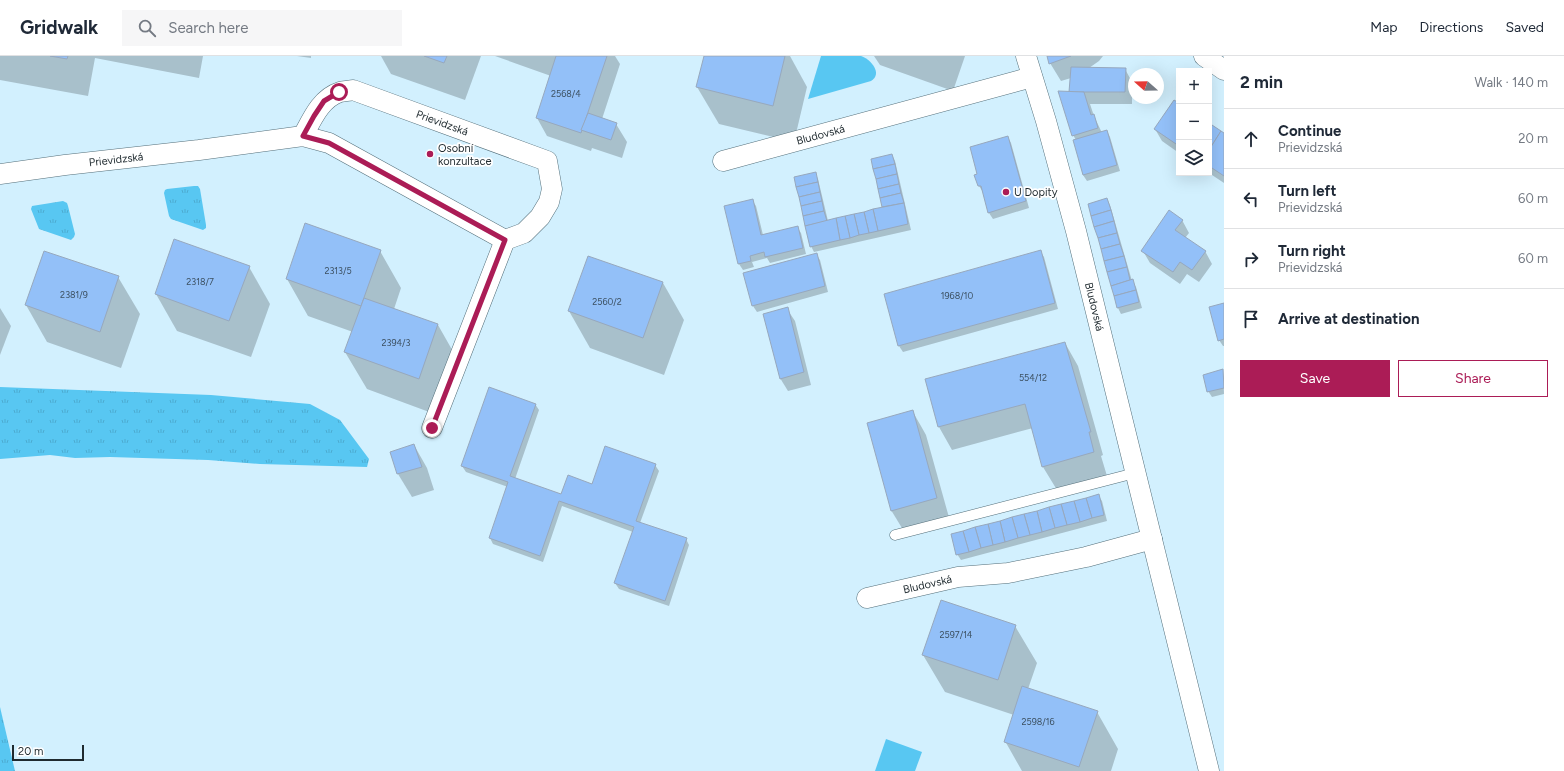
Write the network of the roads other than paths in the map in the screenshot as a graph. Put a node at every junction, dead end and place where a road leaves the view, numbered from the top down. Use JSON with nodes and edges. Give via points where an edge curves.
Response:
{"nodes":[{"id":1,"x":1026,"y":56,"type":"edge"},
{"id":2,"x":1204,"y":56,"type":"edge"},
{"id":3,"x":1224,"y":70,"type":"edge"},
{"id":4,"x":1032,"y":76,"type":"junction"},
{"id":5,"x":303,"y":136,"type":"junction"},
{"id":6,"x":724,"y":161,"type":"dead end"},
{"id":7,"x":0,"y":174,"type":"edge"},
{"id":8,"x":505,"y":240,"type":"junction"},
{"id":9,"x":432,"y":428,"type":"dead end"},
{"id":10,"x":1135,"y":473,"type":"junction"},
{"id":11,"x":895,"y":535,"type":"dead end"},
{"id":12,"x":1152,"y":539,"type":"junction"},
{"id":13,"x":867,"y":598,"type":"dead end"},
{"id":14,"x":1210,"y":771,"type":"edge"}],
"edges":[{"from":1,"to":4,"type":"street","name":"Bludovská"},
{"from":2,"to":3,"type":"street"},
{"from":4,"to":6,"type":"street","name":"Bludovská"},
{"from":4,"to":10,"type":"street","name":"Bludovská","via":[[1076,231]]},
{"from":5,"to":7,"type":"street","name":"Prievidzská"},
{"from":5,"to":8,"type":"street","name":"Prievidzská","via":[[329,143]]},
{"from":5,"to":8,"type":"street","name":"Prievidzská","via":[[324,101],[339,92],[353,90],[547,161],[552,189],[549,202],[540,217],[524,233]]},
{"from":8,"to":9,"type":"street"},
{"from":10,"to":11,"type":"lane"},
{"from":10,"to":12,"type":"street","name":"Bludovská"},
{"from":12,"to":13,"type":"street","name":"Bludovská","via":[[1016,572],[958,577]]},
{"from":12,"to":14,"type":"street","name":"Bludovská"}]}
